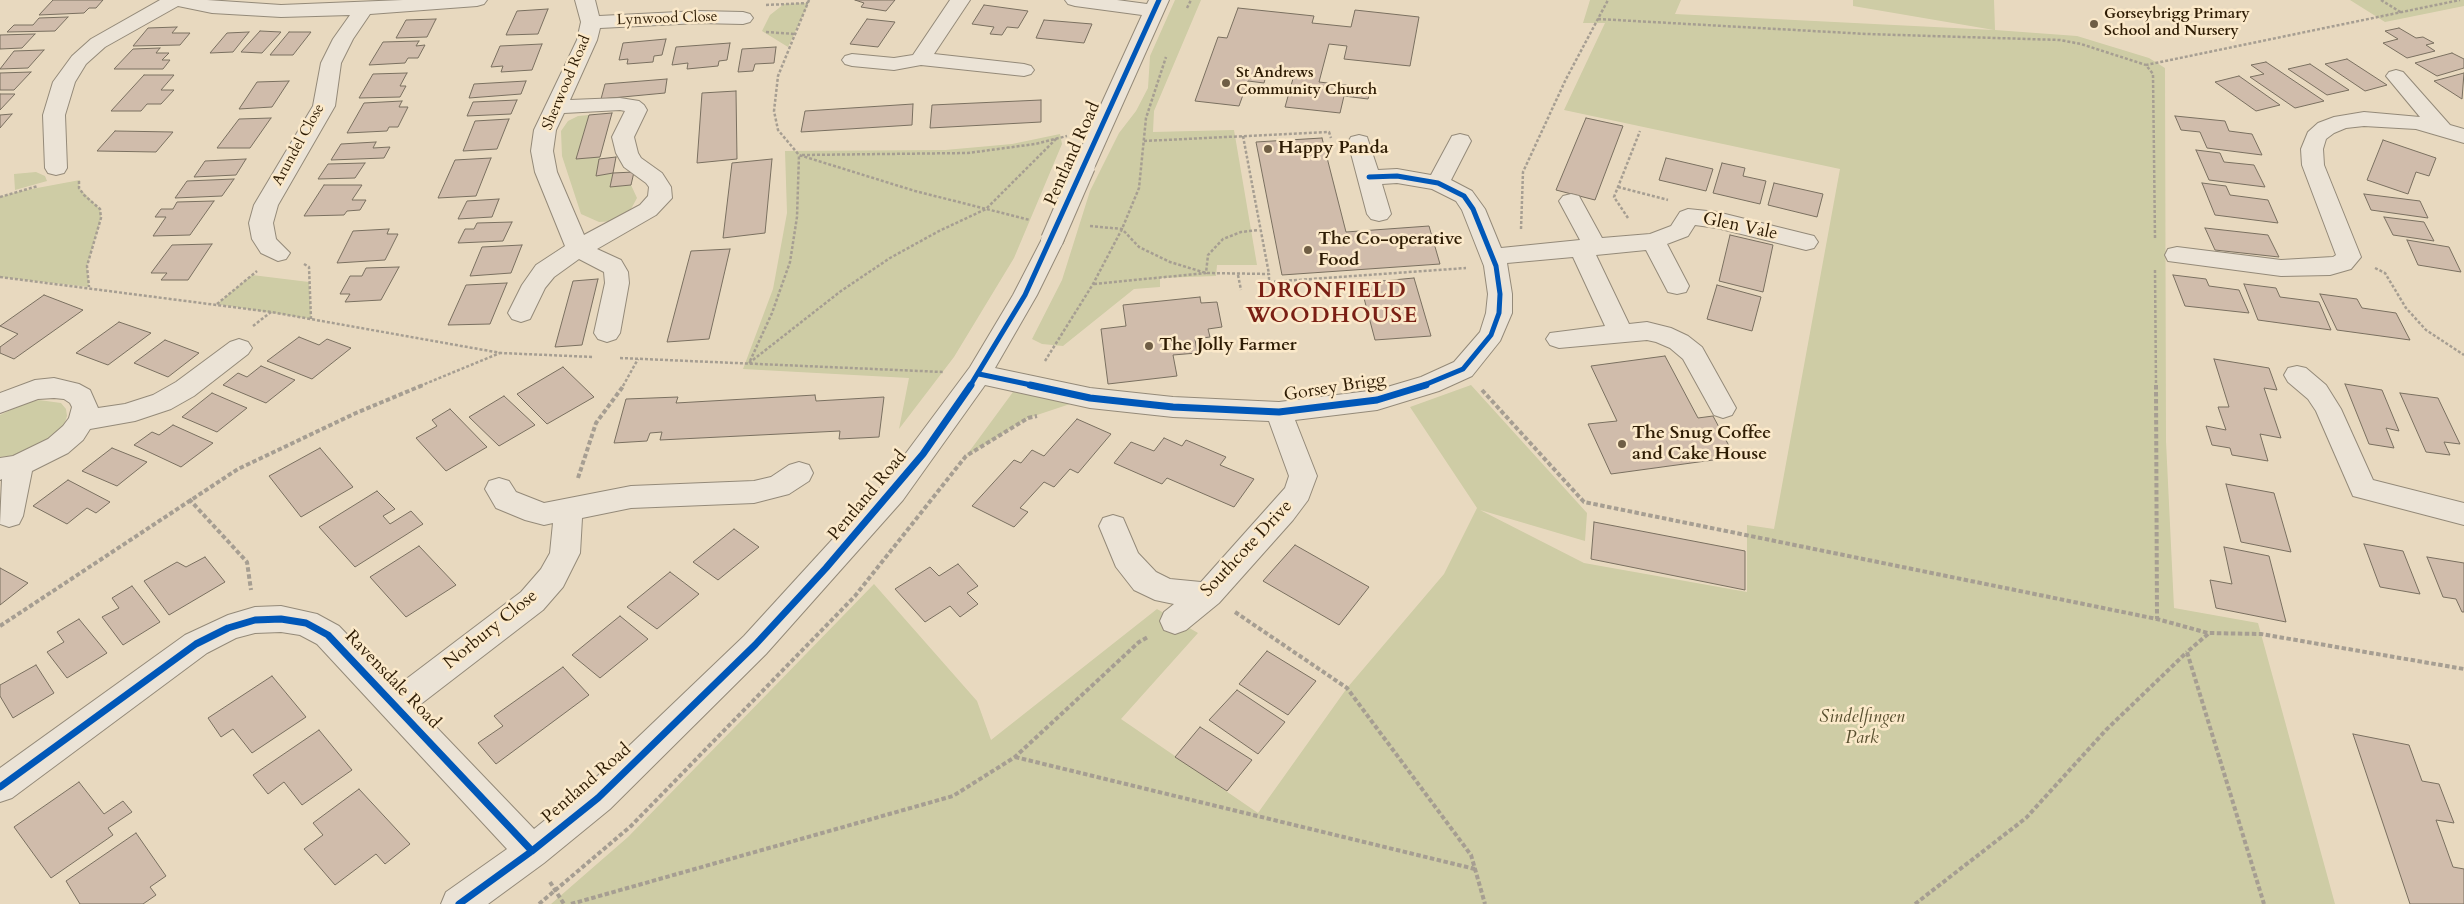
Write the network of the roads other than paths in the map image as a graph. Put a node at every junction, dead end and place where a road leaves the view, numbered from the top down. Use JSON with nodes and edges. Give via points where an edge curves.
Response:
{"nodes":[{"id":1,"x":174,"y":0,"type":"edge"},
{"id":2,"x":179,"y":0,"type":"edge"},
{"id":3,"x":477,"y":0,"type":"edge"},
{"id":4,"x":585,"y":0,"type":"edge"},
{"id":5,"x":960,"y":0,"type":"edge"},
{"id":6,"x":1075,"y":0,"type":"edge"},
{"id":7,"x":1156,"y":6,"type":"edge"},
{"id":8,"x":364,"y":9,"type":"junction"},
{"id":9,"x":743,"y":18,"type":"road end"},
{"id":10,"x":590,"y":22,"type":"junction"},
{"id":11,"x":920,"y":59,"type":"junction"},
{"id":12,"x":852,"y":60,"type":"dead end"},
{"id":13,"x":1024,"y":70,"type":"dead end"},
{"id":14,"x":2396,"y":76,"type":"dead end"},
{"id":15,"x":555,"y":107,"type":"junction"},
{"id":16,"x":2442,"y":129,"type":"junction"},
{"id":17,"x":2464,"y":136,"type":"edge"},
{"id":18,"x":1460,"y":141,"type":"dead end"},
{"id":19,"x":1358,"y":142,"type":"dead end"},
{"id":20,"x":56,"y":168,"type":"road end"},
{"id":21,"x":1369,"y":177,"type":"junction"},
{"id":22,"x":1438,"y":182,"type":"junction"},
{"id":23,"x":1571,"y":201,"type":"dead end"},
{"id":24,"x":1379,"y":214,"type":"dead end"},
{"id":25,"x":1648,"y":242,"type":"junction"},
{"id":26,"x":1806,"y":242,"type":"dead end"},
{"id":27,"x":1588,"y":248,"type":"junction"},
{"id":28,"x":578,"y":250,"type":"junction"},
{"id":29,"x":278,"y":253,"type":"road end"},
{"id":30,"x":2166,"y":258,"type":"road end"},
{"id":31,"x":1494,"y":262,"type":"junction"},
{"id":32,"x":1677,"y":286,"type":"dead end"},
{"id":33,"x":521,"y":313,"type":"dead end"},
{"id":34,"x":607,"y":333,"type":"dead end"},
{"id":35,"x":1621,"y":333,"type":"junction"},
{"id":36,"x":1559,"y":339,"type":"dead end"},
{"id":37,"x":239,"y":348,"type":"dead end"},
{"id":38,"x":979,"y":374,"type":"junction"},
{"id":39,"x":2298,"y":375,"type":"dead end"},
{"id":40,"x":0,"y":403,"type":"edge"},
{"id":41,"x":1723,"y":408,"type":"dead end"},
{"id":42,"x":1279,"y":412,"type":"junction"},
{"id":43,"x":82,"y":420,"type":"junction"},
{"id":44,"x":10,"y":467,"type":"edge"},
{"id":45,"x":799,"y":473,"type":"dead end"},
{"id":46,"x":499,"y":489,"type":"dead end"},
{"id":47,"x":568,"y":509,"type":"junction"},
{"id":48,"x":2464,"y":514,"type":"edge"},
{"id":49,"x":9,"y":516,"type":"dead end"},
{"id":50,"x":1113,"y":526,"type":"dead end"},
{"id":51,"x":1208,"y":594,"type":"junction"},
{"id":52,"x":1175,"y":621,"type":"road end"},
{"id":53,"x":396,"y":705,"type":"junction"},
{"id":54,"x":0,"y":788,"type":"edge"},
{"id":55,"x":532,"y":851,"type":"junction"},
{"id":56,"x":459,"y":904,"type":"edge"}],
"edges":[{"from":1,"to":20,"type":"street","via":[[98,43],[79,60],[64,82],[54,115]]},
{"from":2,"to":8,"type":"street","via":[[237,10]]},
{"from":3,"to":8,"type":"street"},
{"from":4,"to":10,"type":"street","name":"Sherwood Road"},
{"from":5,"to":11,"type":"street"},
{"from":6,"to":7,"type":"street"},
{"from":7,"to":38,"type":"street","name":"Pentland Road","bridge":true,"via":[[1084,166],[1045,230],[1025,295]]},
{"from":8,"to":29,"type":"street","name":"Arundel Close","via":[[330,63],[324,106],[266,205],[262,223],[264,239]]},
{"from":9,"to":10,"type":"street","name":"Lynwood Close"},
{"from":10,"to":15,"type":"street","name":"Sherwood Road","via":[[587,40]]},
{"from":11,"to":12,"type":"street","via":[[894,64]]},
{"from":11,"to":13,"type":"street"},
{"from":14,"to":16,"type":"street"},
{"from":15,"to":28,"type":"street","name":"Sherwood Road","via":[[545,130],[542,151],[546,172]]},
{"from":15,"to":28,"type":"street","via":[[631,106],[636,110],[623,137],[627,153],[632,162],[654,178],[660,187],[660,198],[648,210]]},
{"from":16,"to":17,"type":"street"},
{"from":16,"to":30,"type":"street","via":[[2417,123],[2364,119],[2342,122],[2326,128],[2316,137],[2312,148],[2313,165],[2350,257],[2342,263],[2310,269]]},
{"from":18,"to":22,"type":"street"},
{"from":19,"to":21,"type":"street"},
{"from":21,"to":22,"type":"street","name":"Gorsey Brigg","via":[[1398,176]]},
{"from":21,"to":24,"type":"street"},
{"from":22,"to":31,"type":"street","name":"Gorsey Brigg","via":[[1464,196],[1473,209]]},
{"from":23,"to":27,"type":"street"},
{"from":25,"to":26,"type":"street","name":"Glen Vale","via":[[1680,231],[1688,218],[1697,217]]},
{"from":25,"to":27,"type":"street","name":"Glen Vale"},
{"from":25,"to":32,"type":"street"},
{"from":27,"to":31,"type":"street","name":"Glen Vale","via":[[1520,255]]},
{"from":27,"to":35,"type":"street"},
{"from":28,"to":33,"type":"street","via":[[545,271],[534,285]]},
{"from":28,"to":34,"type":"street","via":[[612,266],[616,272],[617,283]]},
{"from":31,"to":42,"type":"street","name":"Gorsey Brigg","via":[[1500,294],[1499,313],[1491,335],[1463,369],[1430,384],[1377,400]]},
{"from":35,"to":36,"type":"street"},
{"from":35,"to":41,"type":"street","via":[[1647,331],[1662,334],[1693,352]]},
{"from":37,"to":43,"type":"street","via":[[185,389],[162,402],[126,414]]},
{"from":38,"to":42,"type":"street","name":"Gorsey Brigg","via":[[1090,398],[1173,407]]},
{"from":38,"to":55,"type":"street","name":"Pentland Road","via":[[893,492],[755,645],[605,791]]},
{"from":39,"to":48,"type":"street","via":[[2317,392],[2328,409],[2363,488]]},
{"from":40,"to":43,"type":"street","via":[[34,390],[70,390],[81,397],[85,407]]},
{"from":42,"to":51,"type":"street","name":"Southcote Drive","via":[[1303,476],[1298,492]]},
{"from":43,"to":44,"type":"street","via":[[58,446]]},
{"from":44,"to":49,"type":"street"},
{"from":45,"to":47,"type":"street","via":[[779,486],[754,492],[631,497]]},
{"from":46,"to":47,"type":"street","via":[[506,500],[525,509],[544,514]]},
{"from":47,"to":53,"type":"street","name":"Norbury Close","via":[[566,553],[547,584],[532,601]]},
{"from":50,"to":51,"type":"street","via":[[1126,558],[1145,581],[1185,594]]},
{"from":51,"to":52,"type":"street","name":"Southcote Drive"},
{"from":53,"to":54,"type":"street","name":"Ravensdale Road","via":[[328,635],[306,623],[281,618],[255,620],[228,628],[196,644]]},
{"from":53,"to":55,"type":"street","name":"Ravensdale Road"},
{"from":55,"to":56,"type":"street","name":"Pentland Road"}]}
